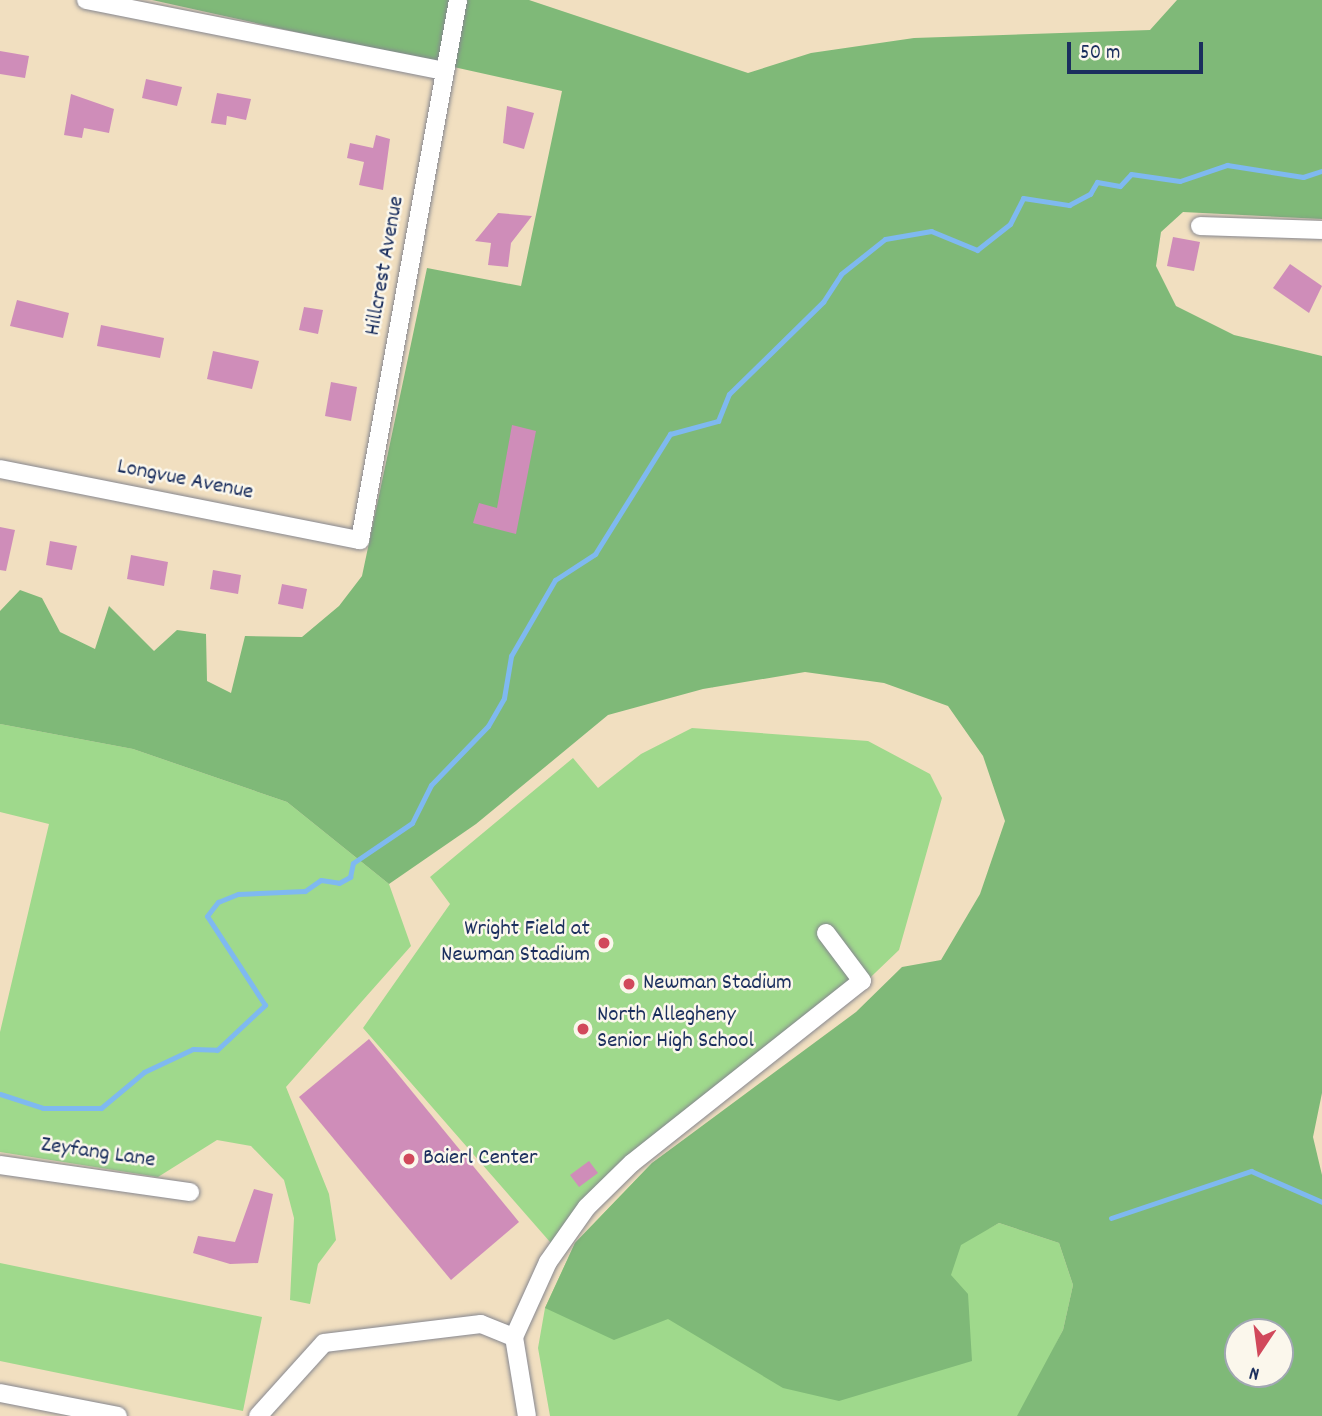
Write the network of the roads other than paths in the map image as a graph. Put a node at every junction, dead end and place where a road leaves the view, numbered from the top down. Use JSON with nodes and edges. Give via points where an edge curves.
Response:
{"nodes":[{"id":1,"x":86,"y":0,"type":"edge"},
{"id":2,"x":458,"y":0,"type":"edge"},
{"id":3,"x":445,"y":71,"type":"junction"},
{"id":4,"x":1200,"y":226,"type":"dead end"},
{"id":5,"x":1322,"y":230,"type":"edge"},
{"id":6,"x":0,"y":470,"type":"edge"},
{"id":7,"x":360,"y":540,"type":"joint"},
{"id":8,"x":826,"y":933,"type":"dead end"},
{"id":9,"x":0,"y":1165,"type":"edge"},
{"id":10,"x":190,"y":1192,"type":"dead end"},
{"id":11,"x":514,"y":1337,"type":"junction"},
{"id":12,"x":0,"y":1393,"type":"edge"},
{"id":13,"x":118,"y":1416,"type":"edge"},
{"id":14,"x":258,"y":1416,"type":"edge"},
{"id":15,"x":527,"y":1416,"type":"edge"}],
"edges":[{"from":1,"to":3,"type":"street"},
{"from":2,"to":3,"type":"street","name":"Hillcrest Avenue"},
{"from":3,"to":7,"type":"street","name":"Hillcrest Avenue"},
{"from":4,"to":5,"type":"street"},
{"from":6,"to":7,"type":"street","name":"Longvue Avenue"},
{"from":8,"to":11,"type":"street","via":[[862,981],[632,1163],[587,1207],[548,1262]]},
{"from":9,"to":10,"type":"street","name":"Zeyfang Lane"},
{"from":11,"to":14,"type":"street","via":[[481,1324],[324,1343]]},
{"from":11,"to":15,"type":"street"},
{"from":12,"to":13,"type":"street"}]}
